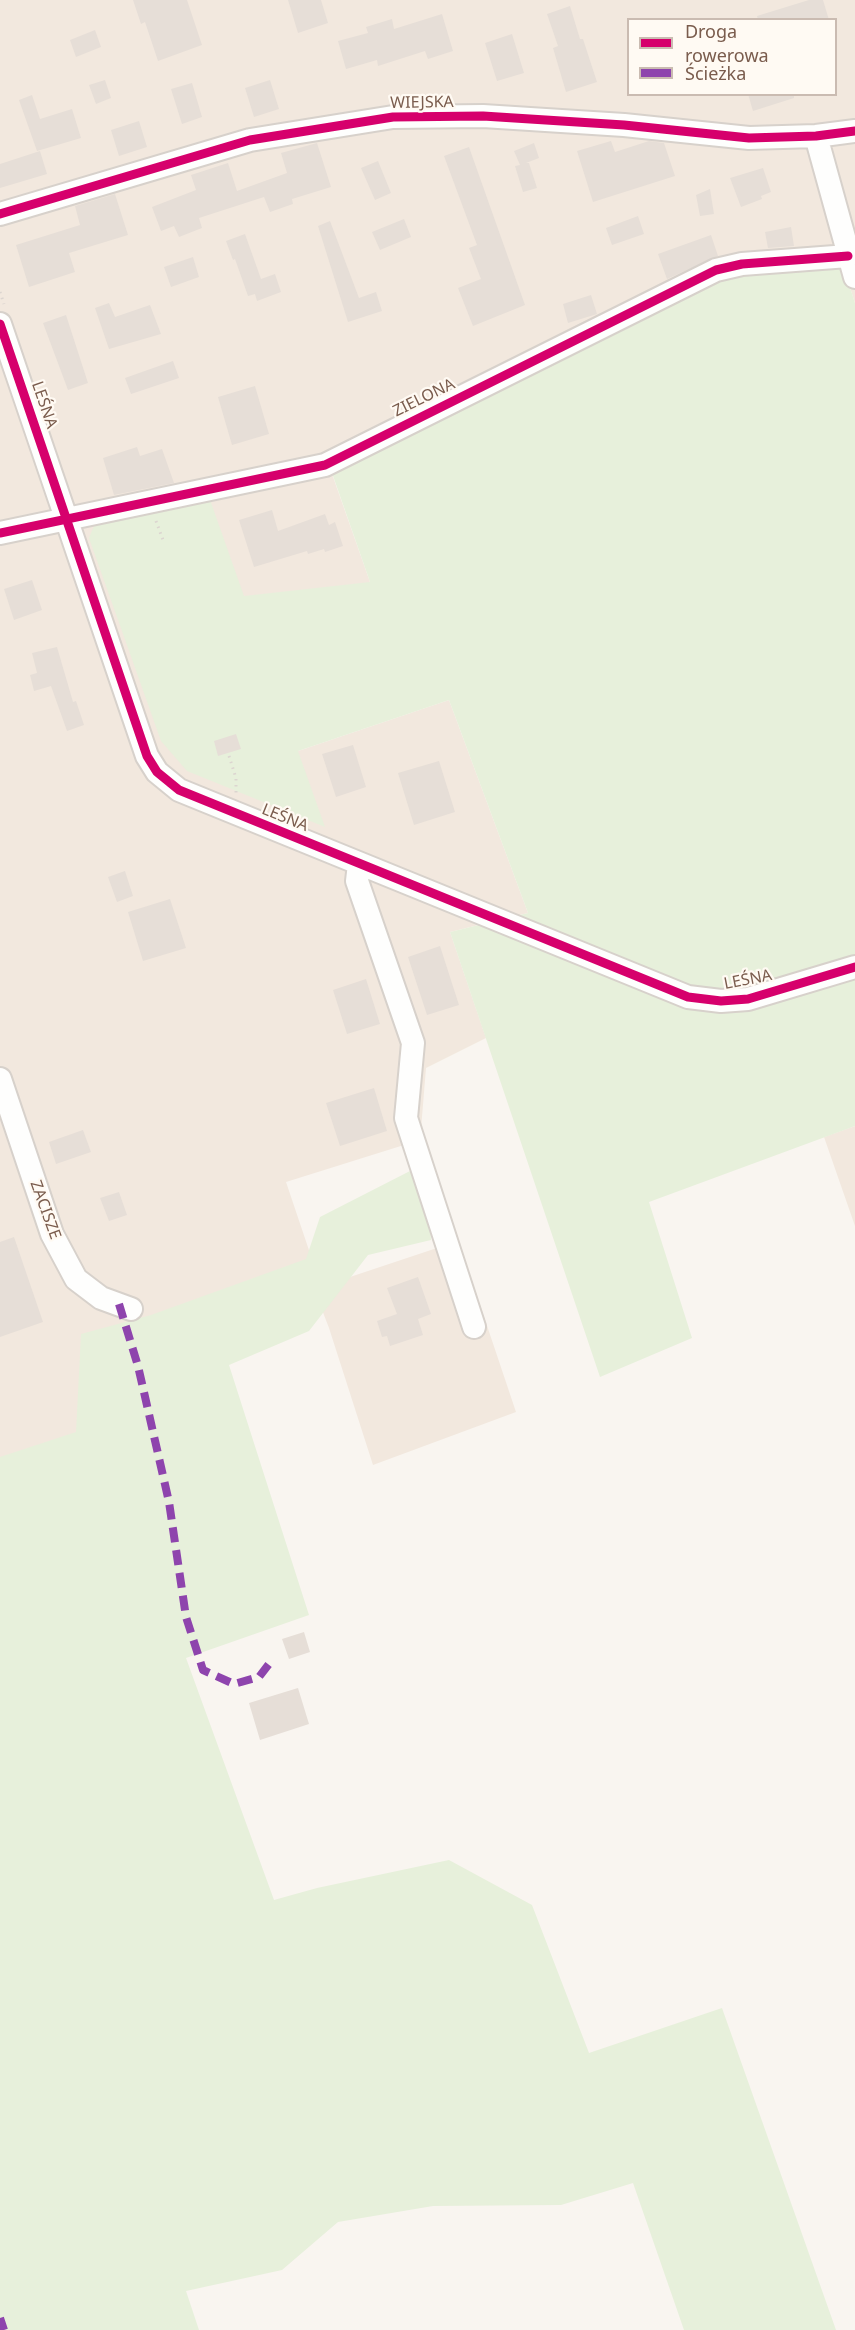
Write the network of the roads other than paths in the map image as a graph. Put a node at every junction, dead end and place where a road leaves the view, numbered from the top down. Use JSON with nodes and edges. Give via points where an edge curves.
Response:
{"nodes":[{"id":1,"x":855,"y":131,"type":"edge"},
{"id":2,"x":816,"y":136,"type":"junction"},
{"id":3,"x":0,"y":214,"type":"edge"},
{"id":4,"x":851,"y":266,"type":"edge"},
{"id":5,"x":3,"y":317,"type":"edge"},
{"id":6,"x":67,"y":518,"type":"junction"},
{"id":7,"x":0,"y":533,"type":"edge"},
{"id":8,"x":358,"y":864,"type":"junction"},
{"id":9,"x":855,"y":968,"type":"edge"},
{"id":10,"x":0,"y":1079,"type":"edge"},
{"id":11,"x":131,"y":1309,"type":"dead end"},
{"id":12,"x":474,"y":1327,"type":"dead end"}],
"edges":[{"from":1,"to":2,"type":"street","name":"WIEJSKA"},
{"from":2,"to":3,"type":"street","name":"WIEJSKA","via":[[748,138],[483,116],[393,117],[250,140]]},
{"from":2,"to":4,"type":"street"},
{"from":4,"to":6,"type":"street","name":"ZIELONA","via":[[742,264],[716,270],[325,465]]},
{"from":5,"to":6,"type":"street","name":"LEŚNA"},
{"from":6,"to":7,"type":"street","name":"ZIELONA"},
{"from":6,"to":8,"type":"street","name":"LEŚNA","via":[[147,756],[157,772],[179,790],[227,811],[332,842]]},
{"from":8,"to":9,"type":"street","name":"LEŚNA","via":[[688,997],[748,999]]},
{"from":8,"to":12,"type":"street","via":[[357,881],[413,1043],[406,1118]]},
{"from":10,"to":11,"type":"street","name":"ZACISZE","via":[[52,1234],[76,1279],[101,1298]]}]}
